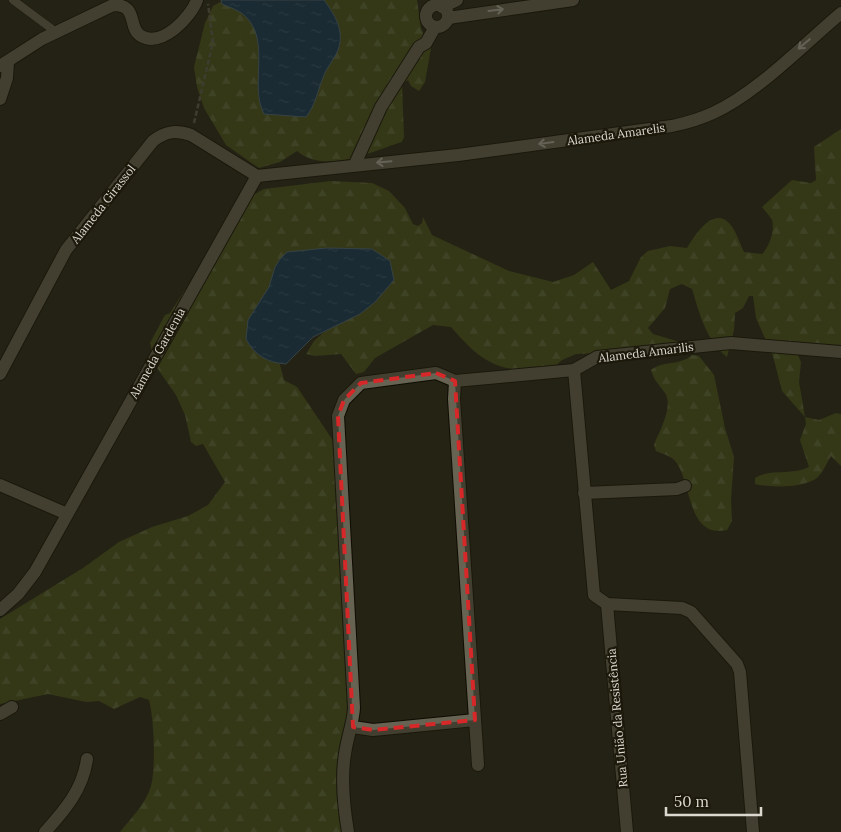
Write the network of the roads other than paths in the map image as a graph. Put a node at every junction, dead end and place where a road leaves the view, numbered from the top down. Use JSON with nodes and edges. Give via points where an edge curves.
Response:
{"nodes":[{"id":1,"x":13,"y":0,"type":"edge"},
{"id":2,"x":197,"y":0,"type":"edge"},
{"id":3,"x":457,"y":0,"type":"edge"},
{"id":4,"x":573,"y":0,"type":"edge"},
{"id":5,"x":537,"y":2,"type":"edge"},
{"id":6,"x":435,"y":11,"type":"edge"},
{"id":7,"x":841,"y":12,"type":"edge"},
{"id":8,"x":56,"y":32,"type":"junction"},
{"id":9,"x":4,"y":64,"type":"edge"},
{"id":10,"x":0,"y":99,"type":"edge"},
{"id":11,"x":355,"y":164,"type":"junction"},
{"id":12,"x":257,"y":176,"type":"junction"},
{"id":13,"x":841,"y":352,"type":"edge"},
{"id":14,"x":574,"y":370,"type":"junction"},
{"id":15,"x":0,"y":374,"type":"edge"},
{"id":16,"x":455,"y":381,"type":"junction"},
{"id":17,"x":0,"y":485,"type":"edge"},
{"id":18,"x":685,"y":486,"type":"dead end"},
{"id":19,"x":584,"y":493,"type":"junction"},
{"id":20,"x":67,"y":514,"type":"junction"},
{"id":21,"x":607,"y":604,"type":"junction"},
{"id":22,"x":0,"y":610,"type":"edge"},
{"id":23,"x":12,"y":707,"type":"dead end"},
{"id":24,"x":0,"y":714,"type":"edge"},
{"id":25,"x":475,"y":720,"type":"junction"},
{"id":26,"x":353,"y":727,"type":"junction"},
{"id":27,"x":87,"y":759,"type":"dead end"},
{"id":28,"x":478,"y":765,"type":"dead end"},
{"id":29,"x":45,"y":832,"type":"edge"},
{"id":30,"x":348,"y":832,"type":"edge"},
{"id":31,"x":627,"y":832,"type":"edge"},
{"id":32,"x":753,"y":832,"type":"edge"}],
"edges":[{"from":1,"to":8,"type":"lane"},
{"from":2,"to":8,"type":"street","via":[[188,18],[162,36],[139,35],[130,12],[119,5]]},
{"from":3,"to":6,"type":"street"},
{"from":4,"to":5,"type":"street"},
{"from":6,"to":5,"type":"street","one_way":true},
{"from":6,"to":11,"type":"street","via":[[426,43],[419,47],[381,107]]},
{"from":7,"to":11,"type":"street","name":"Alameda Amarelis","one_way":true,"via":[[750,91],[712,114],[687,122],[458,155]]},
{"from":8,"to":9,"type":"street"},
{"from":9,"to":10,"type":"street","via":[[7,78]]},
{"from":11,"to":12,"type":"street"},
{"from":12,"to":15,"type":"street","name":"Alameda Girassol","via":[[181,131],[162,135],[153,141],[66,250]]},
{"from":12,"to":20,"type":"street","name":"Alameda Gardenia"},
{"from":13,"to":14,"type":"street","name":"Alameda Amarilis","via":[[731,343],[597,357]]},
{"from":14,"to":16,"type":"street","name":"Alameda Amarilis"},
{"from":14,"to":19,"type":"street"},
{"from":16,"to":25,"type":"street"},
{"from":16,"to":26,"type":"street","name":"Alameda Amarilis","via":[[436,374],[360,383],[344,400],[338,416]]},
{"from":17,"to":20,"type":"street"},
{"from":18,"to":19,"type":"street"},
{"from":19,"to":21,"type":"street","via":[[592,586],[594,595]]},
{"from":20,"to":22,"type":"street","name":"Alameda Gardenia","via":[[27,583]]},
{"from":21,"to":31,"type":"street","name":"Rua União da Resistência"},
{"from":21,"to":32,"type":"street","via":[[682,608],[691,612],[737,664]]},
{"from":23,"to":24,"type":"street"},
{"from":25,"to":26,"type":"street","via":[[373,730]]},
{"from":25,"to":28,"type":"street"},
{"from":26,"to":30,"type":"street","via":[[344,761]]},
{"from":27,"to":29,"type":"street","via":[[82,782],[73,799]]}]}
